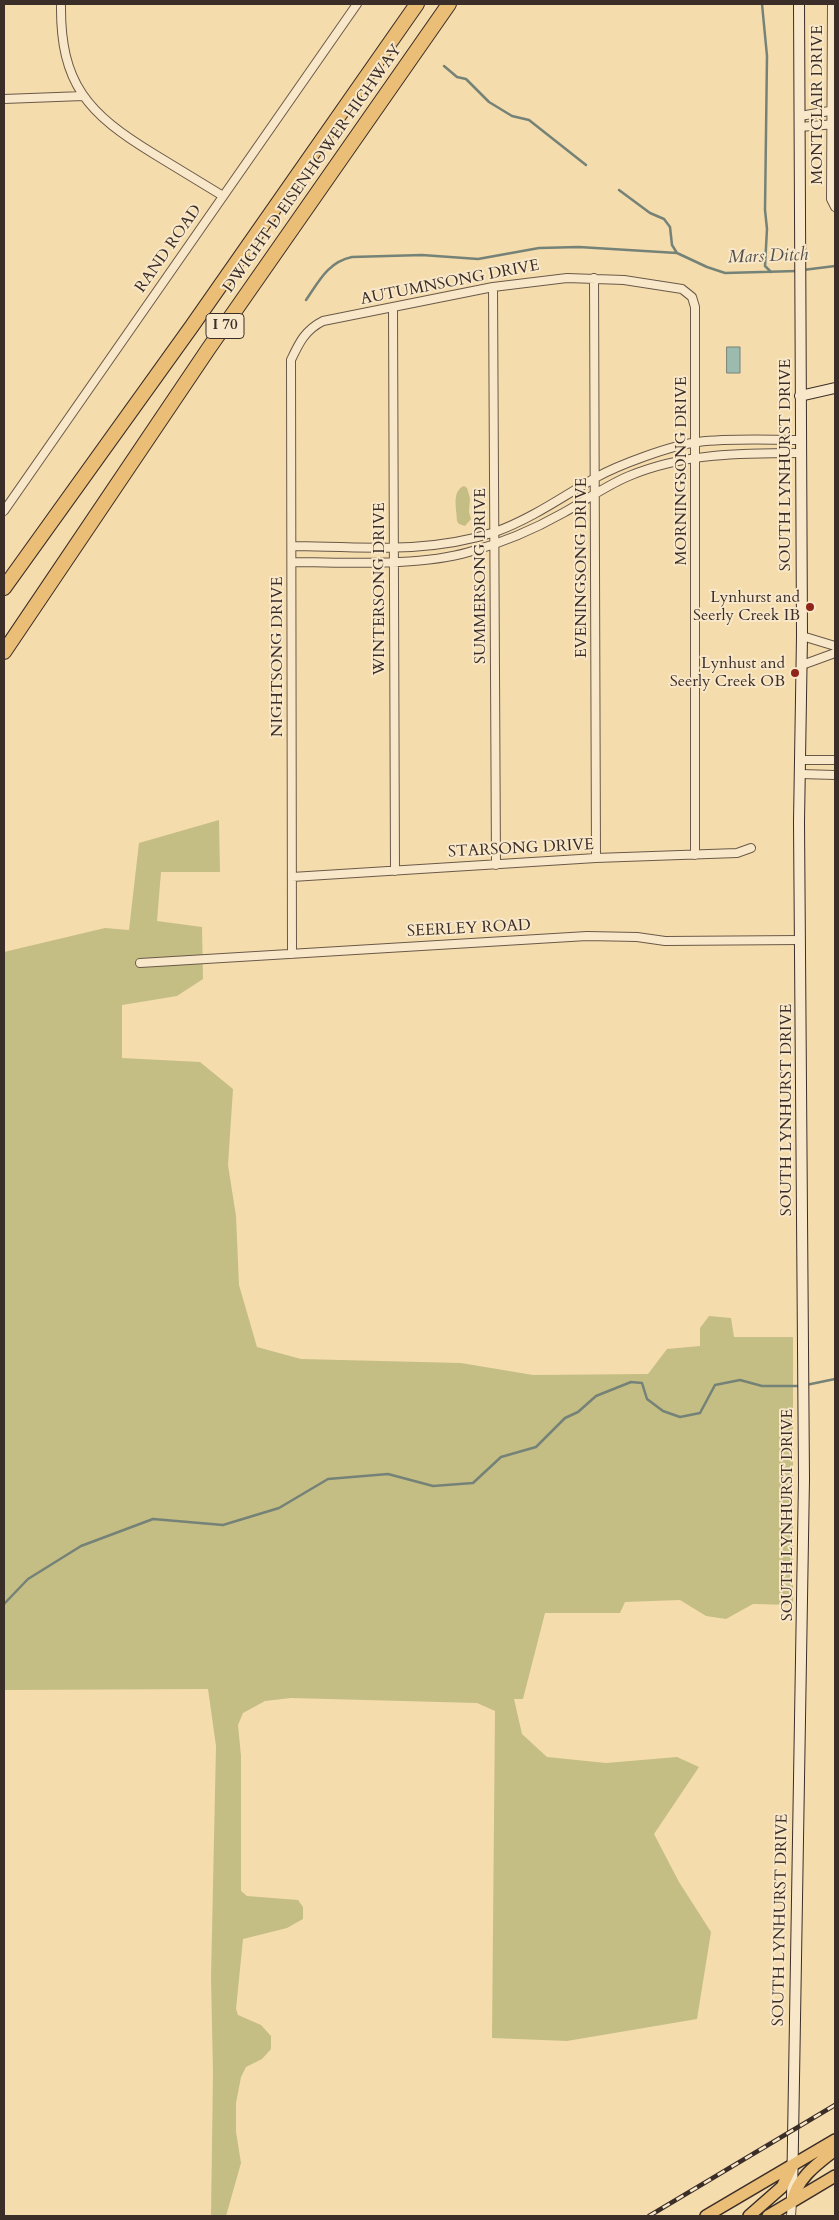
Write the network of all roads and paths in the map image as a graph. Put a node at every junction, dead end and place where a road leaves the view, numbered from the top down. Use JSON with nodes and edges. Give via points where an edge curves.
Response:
{"nodes":[{"id":1,"x":61,"y":4,"type":"edge"},
{"id":2,"x":357,"y":4,"type":"edge"},
{"id":3,"x":417,"y":4,"type":"edge"},
{"id":4,"x":449,"y":4,"type":"edge"},
{"id":5,"x":799,"y":4,"type":"edge"},
{"id":6,"x":832,"y":4,"type":"edge"},
{"id":7,"x":83,"y":96,"type":"junction"},
{"id":8,"x":4,"y":99,"type":"edge"},
{"id":9,"x":833,"y":110,"type":"edge"},
{"id":10,"x":800,"y":116,"type":"junction"},
{"id":11,"x":833,"y":124,"type":"edge"},
{"id":12,"x":800,"y":127,"type":"junction"},
{"id":13,"x":222,"y":196,"type":"junction"},
{"id":14,"x":835,"y":206,"type":"edge"},
{"id":15,"x":594,"y":278,"type":"junction"},
{"id":16,"x":492,"y":287,"type":"junction"},
{"id":17,"x":692,"y":297,"type":"joint"},
{"id":18,"x":393,"y":307,"type":"junction"},
{"id":19,"x":291,"y":360,"type":"joint"},
{"id":20,"x":835,"y":388,"type":"edge"},
{"id":21,"x":800,"y":396,"type":"junction"},
{"id":22,"x":800,"y":440,"type":"junction"},
{"id":23,"x":696,"y":442,"type":"junction"},
{"id":24,"x":800,"y":454,"type":"junction"},
{"id":25,"x":696,"y":457,"type":"junction"},
{"id":26,"x":595,"y":478,"type":"junction"},
{"id":27,"x":596,"y":492,"type":"junction"},
{"id":28,"x":4,"y":511,"type":"edge"},
{"id":29,"x":495,"y":532,"type":"junction"},
{"id":30,"x":495,"y":544,"type":"junction"},
{"id":31,"x":292,"y":546,"type":"junction"},
{"id":32,"x":394,"y":548,"type":"junction"},
{"id":33,"x":292,"y":562,"type":"junction"},
{"id":34,"x":394,"y":562,"type":"junction"},
{"id":35,"x":4,"y":588,"type":"edge"},
{"id":36,"x":802,"y":636,"type":"junction"},
{"id":37,"x":835,"y":646,"type":"edge"},
{"id":38,"x":4,"y":652,"type":"edge"},
{"id":39,"x":835,"y":653,"type":"edge"},
{"id":40,"x":802,"y":665,"type":"junction"},
{"id":41,"x":800,"y":760,"type":"junction"},
{"id":42,"x":835,"y":760,"type":"edge"},
{"id":43,"x":800,"y":774,"type":"junction"},
{"id":44,"x":835,"y":775,"type":"edge"},
{"id":45,"x":751,"y":848,"type":"dead end"},
{"id":46,"x":695,"y":855,"type":"junction"},
{"id":47,"x":596,"y":858,"type":"junction"},
{"id":48,"x":496,"y":865,"type":"junction"},
{"id":49,"x":394,"y":871,"type":"junction"},
{"id":50,"x":292,"y":877,"type":"junction"},
{"id":51,"x":800,"y":940,"type":"junction"},
{"id":52,"x":292,"y":954,"type":"junction"},
{"id":53,"x":140,"y":963,"type":"dead end"},
{"id":54,"x":835,"y":2140,"type":"edge"},
{"id":55,"x":835,"y":2150,"type":"edge"},
{"id":56,"x":792,"y":2166,"type":"junction"},
{"id":57,"x":835,"y":2176,"type":"edge"},
{"id":58,"x":792,"y":2202,"type":"junction"},
{"id":59,"x":706,"y":2216,"type":"edge"},
{"id":60,"x":749,"y":2216,"type":"edge"},
{"id":61,"x":768,"y":2216,"type":"edge"},
{"id":62,"x":791,"y":2216,"type":"edge"}],
"edges":[{"from":1,"to":7,"type":"street","via":[[67,63]]},
{"from":2,"to":13,"type":"street","name":"RAND ROAD"},
{"from":3,"to":35,"type":"highway","name":"DWIGHT D EISENHOWER HIGHWAY","number":"I 70"},
{"from":4,"to":38,"type":"highway","name":"DWIGHT D EISENHOWER HIGHWAY","number":"I 70","via":[[209,348]]},
{"from":5,"to":10,"type":"main road","name":"SOUTH LYNHURST DRIVE"},
{"from":6,"to":9,"type":"street","name":"MONTCLAIR DRIVE"},
{"from":7,"to":8,"type":"street"},
{"from":7,"to":13,"type":"street","via":[[116,130]]},
{"from":9,"to":10,"type":"street"},
{"from":9,"to":11,"type":"street","name":"MONTCLAIR DRIVE"},
{"from":10,"to":12,"type":"main road","name":"SOUTH LYNHURST DRIVE"},
{"from":11,"to":12,"type":"street"},
{"from":11,"to":14,"type":"street","name":"MONTCLAIR DRIVE","via":[[831,199]]},
{"from":12,"to":21,"type":"main road","name":"SOUTH LYNHURST DRIVE"},
{"from":13,"to":28,"type":"street","name":"RAND ROAD"},
{"from":15,"to":16,"type":"street","name":"AUTUMNSONG DRIVE","via":[[550,279]]},
{"from":15,"to":17,"type":"street","name":"AUTUMNSONG DRIVE","via":[[667,285],[682,288]]},
{"from":15,"to":26,"type":"street","name":"EVENINGSONG DRIVE"},
{"from":16,"to":18,"type":"street","name":"AUTUMNSONG DRIVE"},
{"from":16,"to":29,"type":"street","name":"SUMMERSONG DRIVE"},
{"from":17,"to":23,"type":"street","name":"MORNINGSONG DRIVE","via":[[695,307]]},
{"from":18,"to":19,"type":"street","name":"AUTUMNSONG DRIVE","via":[[323,321],[313,326]]},
{"from":18,"to":32,"type":"street","name":"WINTERSONG DRIVE"},
{"from":19,"to":31,"type":"street","name":"NIGHTSONG DRIVE"},
{"from":20,"to":21,"type":"main road"},
{"from":21,"to":22,"type":"main road","name":"SOUTH LYNHURST DRIVE"},
{"from":22,"to":23,"type":"street"},
{"from":22,"to":24,"type":"main road","name":"SOUTH LYNHURST DRIVE"},
{"from":23,"to":25,"type":"street","name":"MORNINGSONG DRIVE"},
{"from":23,"to":26,"type":"street","via":[[638,459]]},
{"from":24,"to":25,"type":"street","via":[[747,453]]},
{"from":24,"to":36,"type":"main road","name":"SOUTH LYNHURST DRIVE"},
{"from":25,"to":27,"type":"street","via":[[629,476]]},
{"from":25,"to":46,"type":"street","name":"MORNINGSONG DRIVE"},
{"from":26,"to":27,"type":"street","name":"EVENINGSONG DRIVE"},
{"from":26,"to":29,"type":"street","via":[[538,512]]},
{"from":27,"to":30,"type":"street","via":[[531,531]]},
{"from":27,"to":47,"type":"street","name":"EVENINGSONG DRIVE"},
{"from":29,"to":30,"type":"street","name":"SUMMERSONG DRIVE"},
{"from":29,"to":32,"type":"street","via":[[453,542]]},
{"from":30,"to":34,"type":"street","via":[[467,553]]},
{"from":30,"to":48,"type":"street","name":"SUMMERSONG DRIVE"},
{"from":31,"to":32,"type":"street"},
{"from":31,"to":33,"type":"street","name":"NIGHTSONG DRIVE"},
{"from":32,"to":34,"type":"street","name":"WINTERSONG DRIVE"},
{"from":33,"to":34,"type":"street"},
{"from":33,"to":50,"type":"street","name":"NIGHTSONG DRIVE"},
{"from":34,"to":49,"type":"street","name":"WINTERSONG DRIVE"},
{"from":36,"to":37,"type":"street"},
{"from":36,"to":40,"type":"main road","name":"SOUTH LYNHURST DRIVE"},
{"from":39,"to":40,"type":"street"},
{"from":40,"to":41,"type":"main road","name":"SOUTH LYNHURST DRIVE"},
{"from":41,"to":42,"type":"street"},
{"from":41,"to":43,"type":"main road","name":"SOUTH LYNHURST DRIVE"},
{"from":43,"to":44,"type":"street"},
{"from":43,"to":51,"type":"main road","name":"SOUTH LYNHURST DRIVE"},
{"from":45,"to":46,"type":"street","name":"STARSONG DRIVE","via":[[736,853]]},
{"from":46,"to":47,"type":"street","name":"STARSONG DRIVE"},
{"from":47,"to":48,"type":"street","name":"STARSONG DRIVE"},
{"from":48,"to":49,"type":"street","name":"STARSONG DRIVE"},
{"from":49,"to":50,"type":"street","name":"STARSONG DRIVE"},
{"from":50,"to":52,"type":"street","name":"NIGHTSONG DRIVE"},
{"from":51,"to":52,"type":"street","name":"SEERLEY ROAD","via":[[665,941],[587,936]]},
{"from":51,"to":56,"type":"main road","name":"SOUTH LYNHURST DRIVE","via":[[804,1396]]},
{"from":52,"to":53,"type":"street","name":"SEERLEY ROAD"},
{"from":54,"to":56,"type":"main road"},
{"from":55,"to":58,"type":"main road","via":[[804,2177]]},
{"from":56,"to":58,"type":"main road","name":"SOUTH LYNHURST DRIVE"},
{"from":56,"to":59,"type":"main road"},
{"from":56,"to":60,"type":"main road","via":[[782,2188]]},
{"from":57,"to":58,"type":"main road"},
{"from":58,"to":61,"type":"main road"},
{"from":58,"to":62,"type":"street","name":"SOUTH LYNHURST DRIVE"}]}
